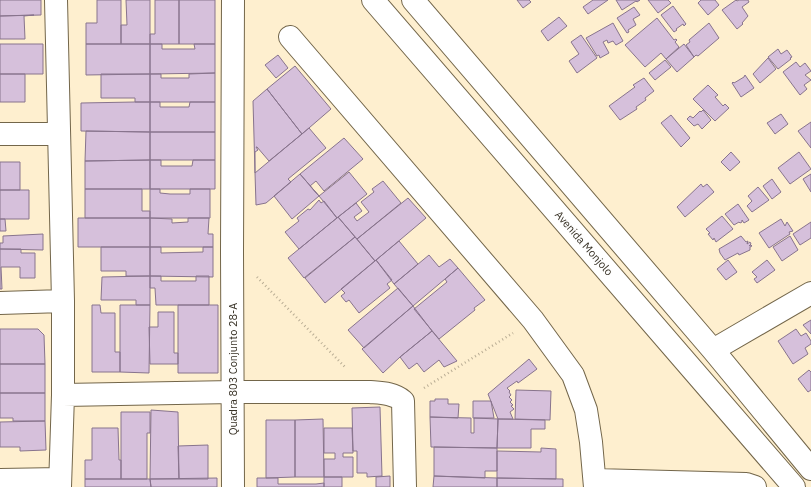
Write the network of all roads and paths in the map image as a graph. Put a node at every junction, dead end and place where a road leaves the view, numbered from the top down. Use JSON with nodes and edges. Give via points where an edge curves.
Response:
{"nodes":[{"id":1,"x":56,"y":0,"type":"edge"},
{"id":2,"x":233,"y":0,"type":"edge"},
{"id":3,"x":373,"y":0,"type":"edge"},
{"id":4,"x":413,"y":0,"type":"edge"},
{"id":5,"x":290,"y":36,"type":"dead end"},
{"id":6,"x":0,"y":134,"type":"edge"},
{"id":7,"x":58,"y":134,"type":"junction"},
{"id":8,"x":232,"y":252,"type":"junction"},
{"id":9,"x":811,"y":293,"type":"edge"},
{"id":10,"x":63,"y":301,"type":"junction"},
{"id":11,"x":0,"y":303,"type":"edge"},
{"id":12,"x":533,"y":320,"type":"junction"},
{"id":13,"x":713,"y":350,"type":"junction"},
{"id":14,"x":233,"y":392,"type":"junction"},
{"id":15,"x":370,"y":392,"type":"junction"},
{"id":16,"x":63,"y":395,"type":"junction"},
{"id":17,"x":403,"y":401,"type":"junction"},
{"id":18,"x":811,"y":469,"type":"edge"},
{"id":19,"x":0,"y":480,"type":"edge"},
{"id":20,"x":60,"y":483,"type":"edge"},
{"id":21,"x":595,"y":483,"type":"edge"},
{"id":22,"x":233,"y":487,"type":"edge"},
{"id":23,"x":405,"y":487,"type":"edge"},
{"id":24,"x":755,"y":487,"type":"edge"},
{"id":25,"x":794,"y":487,"type":"edge"}],
"edges":[{"from":1,"to":7,"type":"street"},
{"from":2,"to":8,"type":"street","name":"Quadra 803 Conjunto 28-A"},
{"from":3,"to":25,"type":"street","name":"Avenida Monjolo"},
{"from":4,"to":13,"type":"street"},
{"from":5,"to":12,"type":"street"},
{"from":6,"to":7,"type":"street"},
{"from":7,"to":10,"type":"street"},
{"from":8,"to":14,"type":"street","name":"Quadra 803 Conjunto 28-A"},
{"from":8,"to":15,"type":"path"},
{"from":9,"to":13,"type":"street"},
{"from":10,"to":11,"type":"street"},
{"from":10,"to":16,"type":"street"},
{"from":12,"to":17,"type":"path"},
{"from":12,"to":21,"type":"street","via":[[573,375],[586,410]]},
{"from":13,"to":18,"type":"street"},
{"from":14,"to":15,"type":"street"},
{"from":14,"to":16,"type":"street"},
{"from":14,"to":22,"type":"street","name":"Quadra 803 Conjunto 28-A"},
{"from":15,"to":17,"type":"street","via":[[398,396]]},
{"from":16,"to":20,"type":"street"},
{"from":17,"to":23,"type":"street"},
{"from":19,"to":20,"type":"street"},
{"from":21,"to":24,"type":"street","via":[[746,484]]}]}
